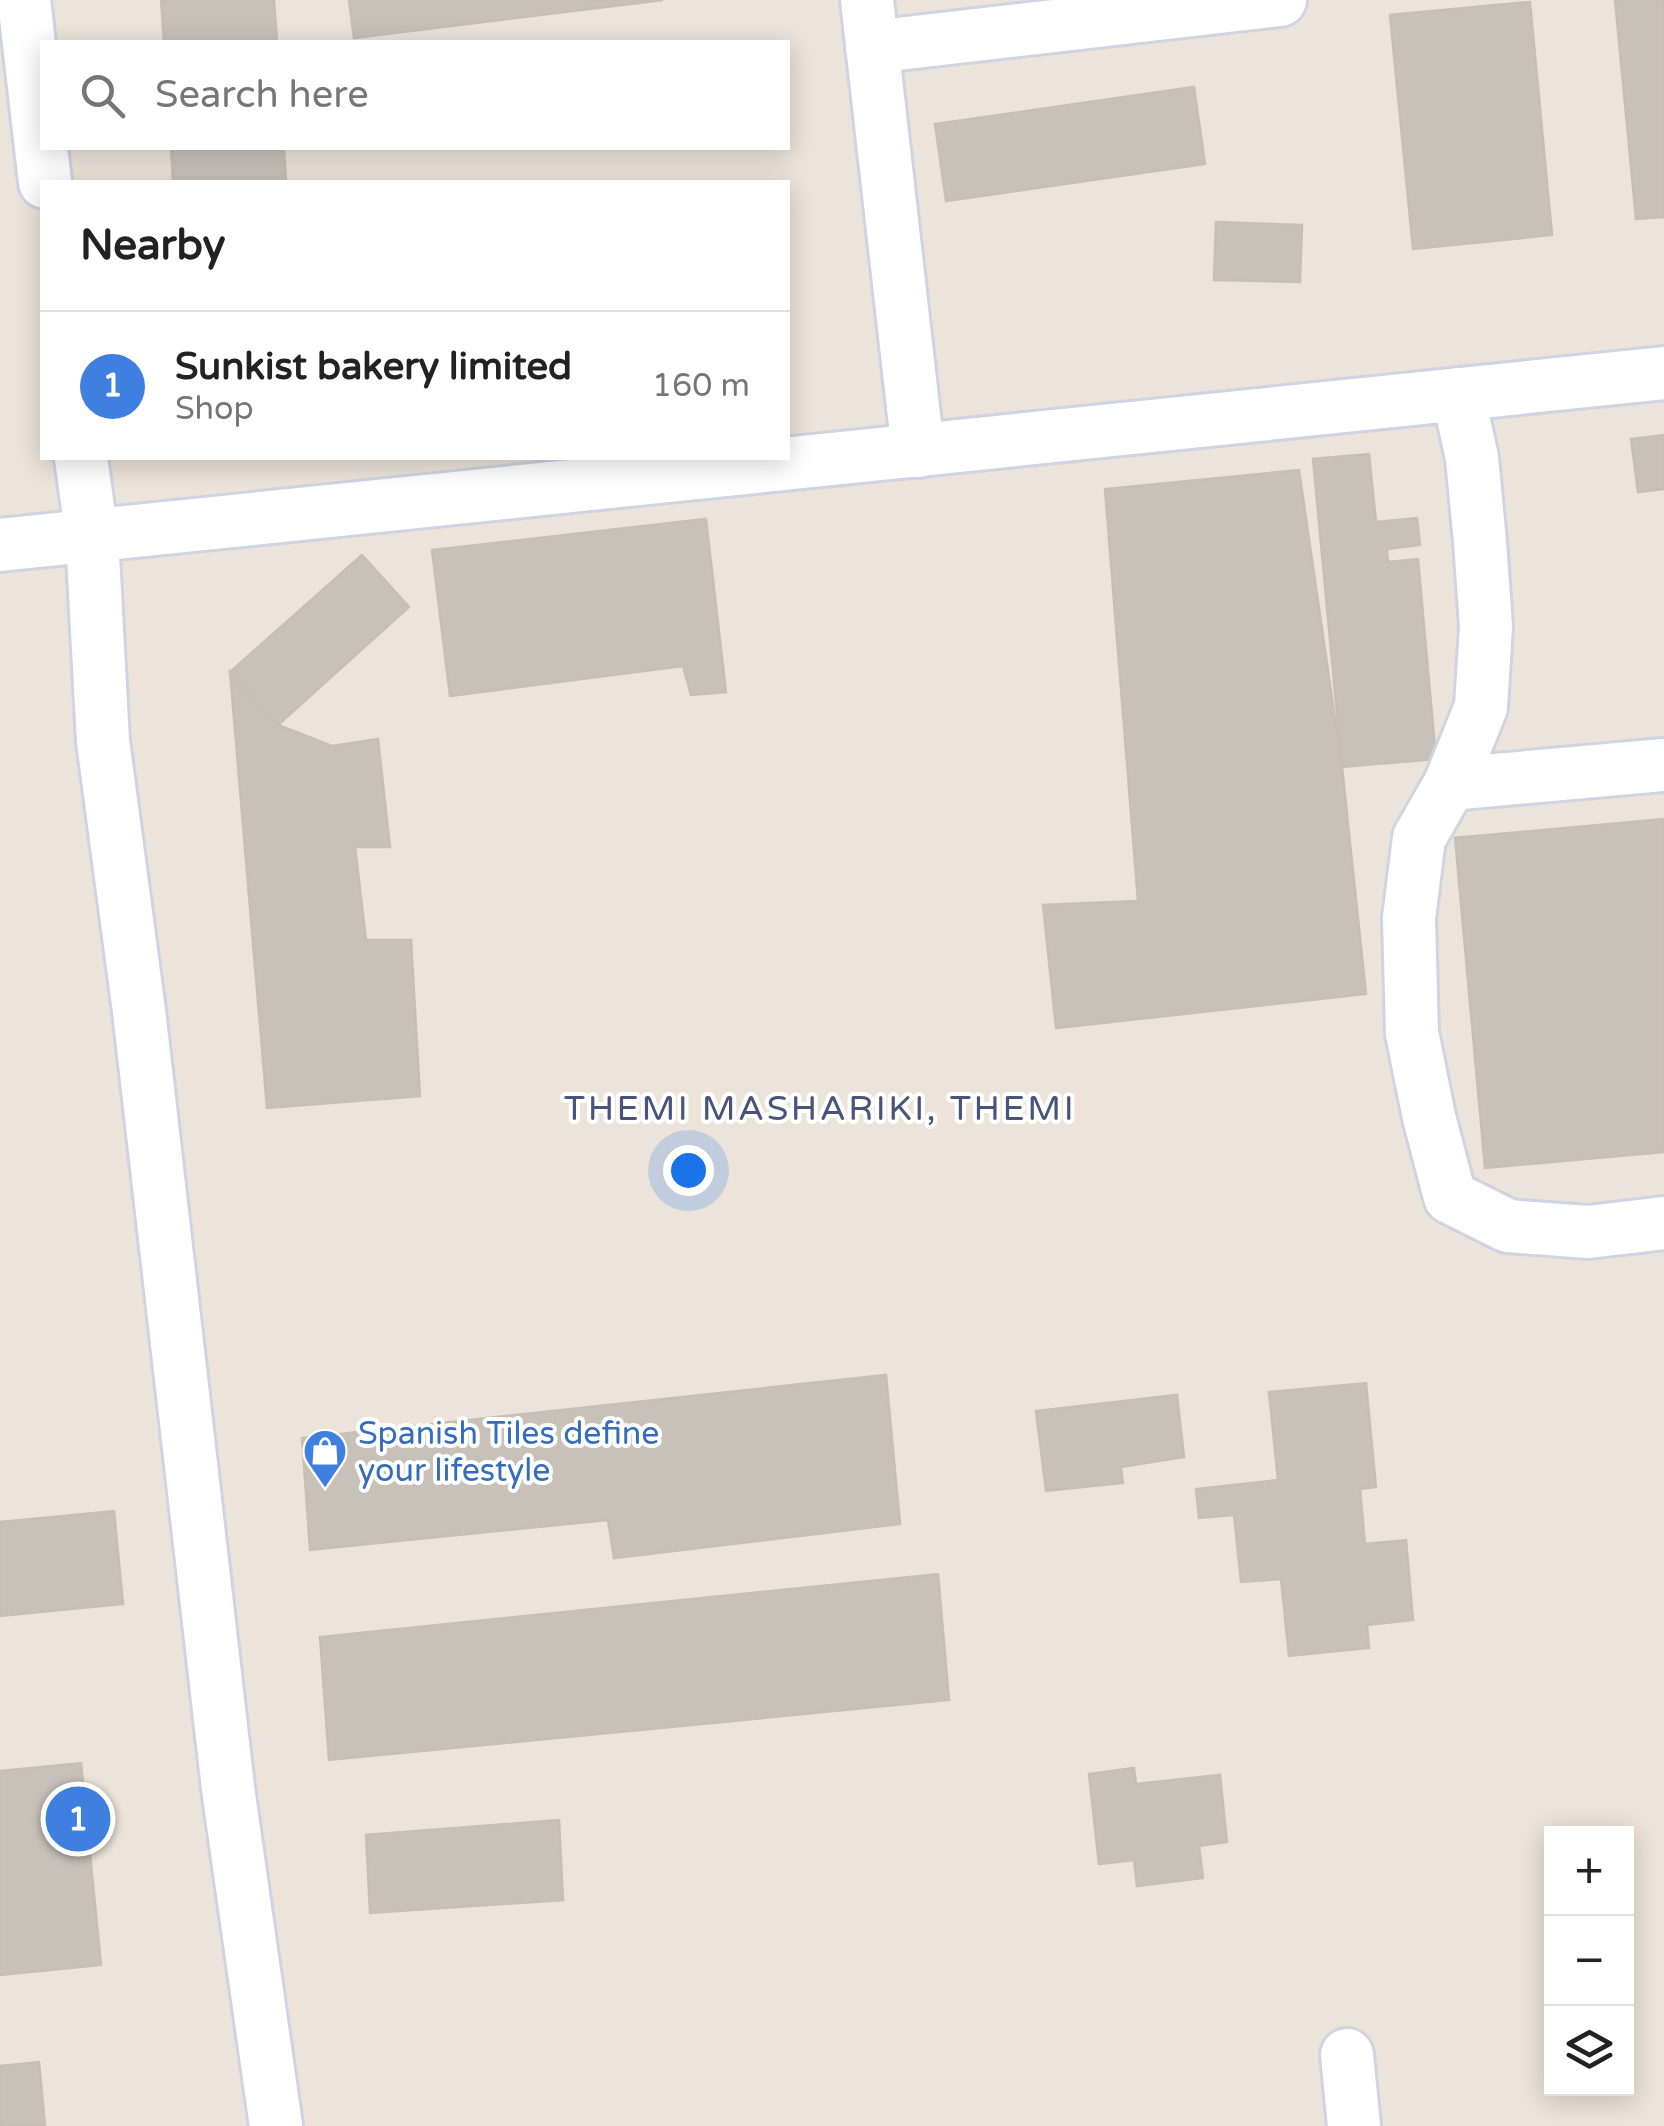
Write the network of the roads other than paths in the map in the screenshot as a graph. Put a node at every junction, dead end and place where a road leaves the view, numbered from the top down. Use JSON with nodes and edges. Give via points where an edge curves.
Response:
{"nodes":[{"id":1,"x":24,"y":0,"type":"edge"},
{"id":2,"x":1280,"y":0,"type":"edge"},
{"id":3,"x":870,"y":24,"type":"edge"},
{"id":4,"x":40,"y":139,"type":"edge"},
{"id":5,"x":41,"y":150,"type":"edge"},
{"id":6,"x":45,"y":180,"type":"edge"},
{"id":7,"x":1664,"y":373,"type":"edge"},
{"id":8,"x":1458,"y":394,"type":"junction"},
{"id":9,"x":918,"y":451,"type":"junction"},
{"id":10,"x":81,"y":460,"type":"edge"},
{"id":11,"x":92,"y":537,"type":"junction"},
{"id":12,"x":0,"y":545,"type":"edge"},
{"id":13,"x":1664,"y":765,"type":"edge"},
{"id":14,"x":1450,"y":784,"type":"junction"},
{"id":15,"x":1664,"y":1223,"type":"edge"},
{"id":16,"x":1347,"y":2054,"type":"dead end"},
{"id":17,"x":276,"y":2126,"type":"edge"},
{"id":18,"x":1354,"y":2126,"type":"edge"}],
"edges":[{"from":1,"to":4,"type":"street"},
{"from":2,"to":3,"type":"street"},
{"from":3,"to":9,"type":"street"},
{"from":5,"to":6,"type":"street"},
{"from":7,"to":8,"type":"street"},
{"from":8,"to":9,"type":"street"},
{"from":8,"to":14,"type":"street","via":[[1472,458],[1486,626],[1482,708]]},
{"from":9,"to":11,"type":"street"},
{"from":10,"to":11,"type":"street"},
{"from":11,"to":12,"type":"street"},
{"from":11,"to":17,"type":"street","via":[[103,741],[228,1788]]},
{"from":13,"to":14,"type":"street"},
{"from":14,"to":15,"type":"street","via":[[1419,838],[1409,918],[1412,1033],[1450,1197],[1508,1226],[1588,1232]]},
{"from":16,"to":18,"type":"street"}]}
